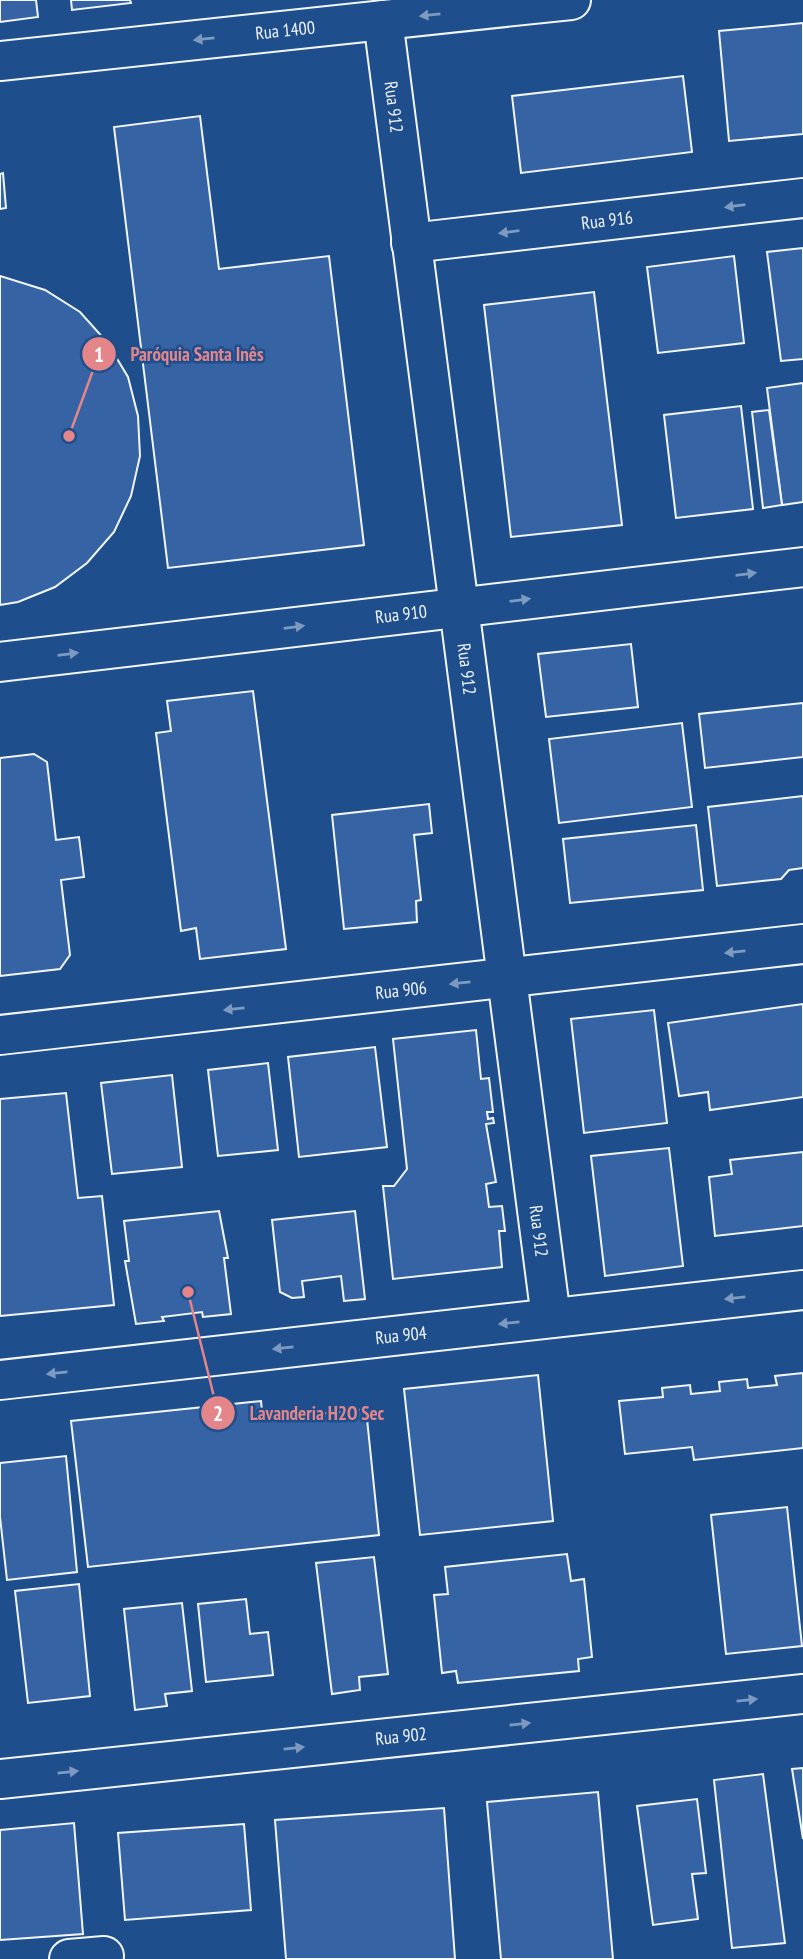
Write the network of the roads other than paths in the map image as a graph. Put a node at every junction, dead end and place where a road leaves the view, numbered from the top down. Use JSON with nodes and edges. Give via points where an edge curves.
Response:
{"nodes":[{"id":1,"x":571,"y":0,"type":"edge"},
{"id":2,"x":288,"y":15,"type":"edge"},
{"id":3,"x":383,"y":20,"type":"junction"},
{"id":4,"x":0,"y":61,"type":"edge"},
{"id":5,"x":803,"y":198,"type":"edge"},
{"id":6,"x":411,"y":243,"type":"junction"},
{"id":7,"x":803,"y":567,"type":"edge"},
{"id":8,"x":459,"y":608,"type":"junction"},
{"id":9,"x":0,"y":662,"type":"edge"},
{"id":10,"x":803,"y":944,"type":"edge"},
{"id":11,"x":507,"y":978,"type":"junction"},
{"id":12,"x":0,"y":1035,"type":"edge"},
{"id":13,"x":803,"y":1290,"type":"edge"},
{"id":14,"x":551,"y":1318,"type":"junction"},
{"id":15,"x":0,"y":1380,"type":"edge"},
{"id":16,"x":803,"y":1694,"type":"edge"},
{"id":17,"x":0,"y":1779,"type":"edge"}],
"edges":[{"from":1,"to":3,"type":"street","name":"Rua 1400","one_way":true},
{"from":2,"to":3,"type":"street","name":"Rua 1400"},
{"from":2,"to":4,"type":"street","name":"Rua 1400","one_way":true},
{"from":3,"to":6,"type":"street","name":"Rua 912"},
{"from":5,"to":6,"type":"street","name":"Rua 916","one_way":true},
{"from":6,"to":8,"type":"street","name":"Rua 912"},
{"from":8,"to":7,"type":"street","name":"Rua 910","one_way":true},
{"from":9,"to":8,"type":"street","name":"Rua 910","one_way":true},
{"from":8,"to":11,"type":"street","name":"Rua 912"},
{"from":10,"to":11,"type":"street","name":"Rua 906","one_way":true},
{"from":11,"to":12,"type":"street","name":"Rua 906","one_way":true},
{"from":11,"to":14,"type":"street","name":"Rua 912"},
{"from":13,"to":14,"type":"street","name":"Rua 904","one_way":true},
{"from":14,"to":15,"type":"street","name":"Rua 904","one_way":true},
{"from":17,"to":16,"type":"street","name":"Rua 902","one_way":true}]}
